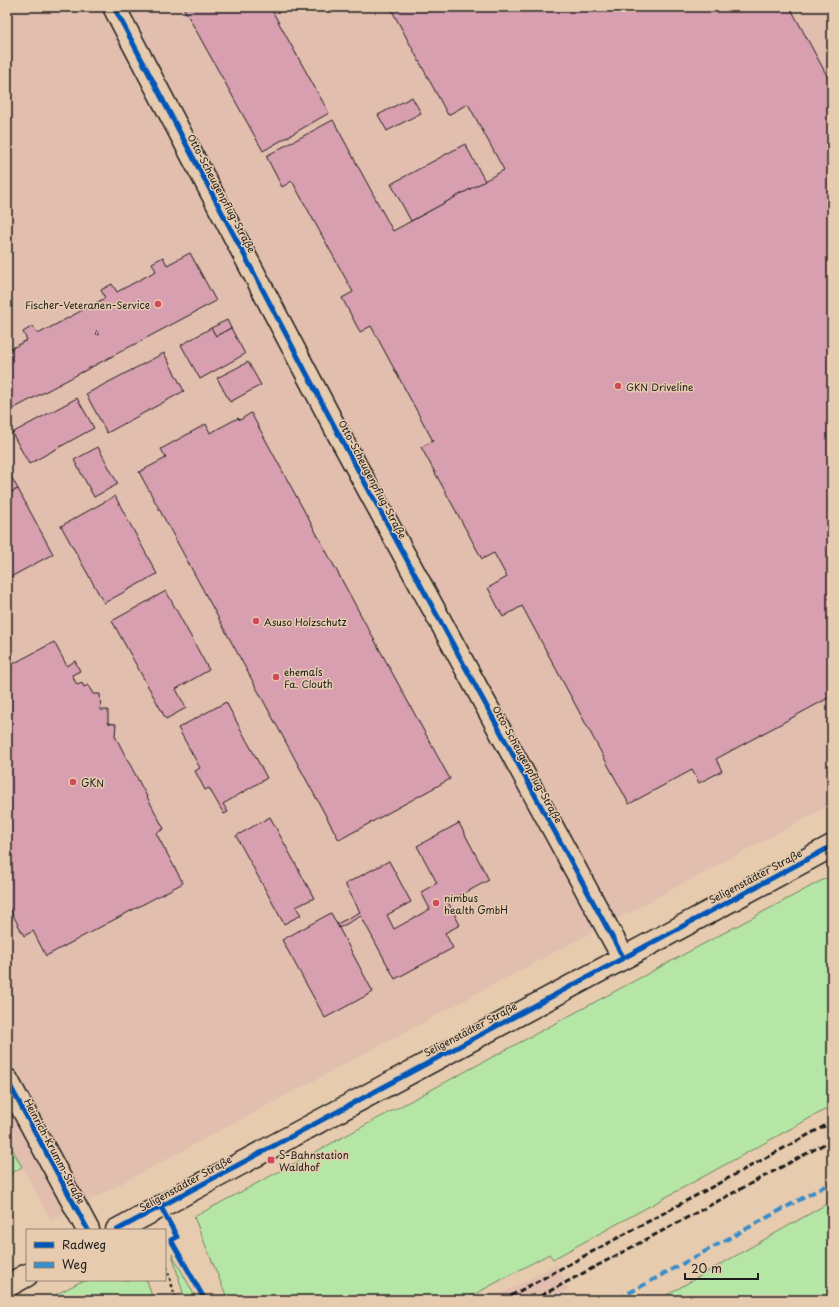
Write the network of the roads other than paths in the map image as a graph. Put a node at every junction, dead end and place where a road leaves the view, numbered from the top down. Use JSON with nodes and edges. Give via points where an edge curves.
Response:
{"nodes":[{"id":1,"x":114,"y":7,"type":"edge"},
{"id":2,"x":832,"y":846,"type":"edge"},
{"id":3,"x":623,"y":957,"type":"junction"},
{"id":4,"x":7,"y":1080,"type":"edge"},
{"id":5,"x":87,"y":1229,"type":"edge"},
{"id":6,"x":119,"y":1229,"type":"edge"},
{"id":7,"x":26,"y":1276,"type":"edge"},
{"id":8,"x":7,"y":1286,"type":"edge"}],
"edges":[{"from":1,"to":3,"type":"street","name":"Otto-Scheugenpflug-Straße","via":[[339,435]]},
{"from":2,"to":3,"type":"street","name":"Seligenstädter Straße"},
{"from":3,"to":6,"type":"street","name":"Seligenstädter Straße"},
{"from":4,"to":5,"type":"street","name":"Heinrich-Krumm-Straße"},
{"from":7,"to":8,"type":"street"}]}
